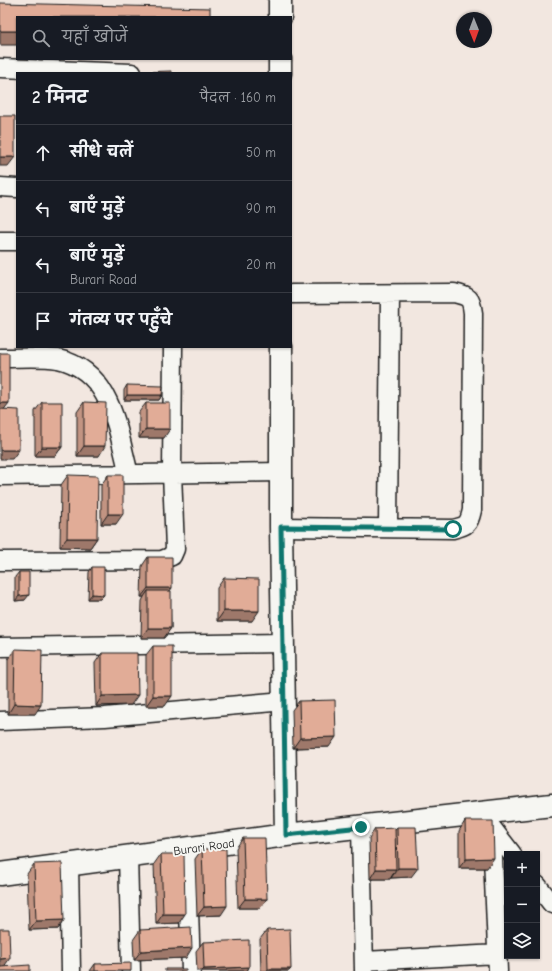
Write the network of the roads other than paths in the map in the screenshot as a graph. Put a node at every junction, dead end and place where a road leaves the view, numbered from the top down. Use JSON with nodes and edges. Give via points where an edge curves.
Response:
{"nodes":[{"id":1,"x":280,"y":0,"type":"edge"},
{"id":2,"x":280,"y":16,"type":"edge"},
{"id":3,"x":280,"y":60,"type":"edge"},
{"id":4,"x":0,"y":68,"type":"edge"},
{"id":5,"x":106,"y":72,"type":"edge"},
{"id":6,"x":280,"y":72,"type":"edge"},
{"id":7,"x":0,"y":187,"type":"edge"},
{"id":8,"x":16,"y":188,"type":"edge"},
{"id":9,"x":0,"y":241,"type":"edge"},
{"id":10,"x":16,"y":241,"type":"edge"},
{"id":11,"x":292,"y":294,"type":"edge"},
{"id":12,"x":390,"y":294,"type":"junction"},
{"id":13,"x":173,"y":348,"type":"edge"},
{"id":14,"x":280,"y":348,"type":"edge"},
{"id":15,"x":0,"y":358,"type":"edge"},
{"id":16,"x":281,"y":472,"type":"junction"},
{"id":17,"x":172,"y":473,"type":"junction"},
{"id":18,"x":129,"y":474,"type":"junction"},
{"id":19,"x":0,"y":476,"type":"edge"},
{"id":20,"x":281,"y":527,"type":"junction"},
{"id":21,"x":388,"y":528,"type":"junction"},
{"id":22,"x":0,"y":561,"type":"edge"},
{"id":23,"x":283,"y":643,"type":"junction"},
{"id":24,"x":0,"y":647,"type":"edge"},
{"id":25,"x":284,"y":701,"type":"junction"},
{"id":26,"x":0,"y":721,"type":"edge"},
{"id":27,"x":552,"y":805,"type":"edge"},
{"id":28,"x":491,"y":820,"type":"junction"},
{"id":29,"x":361,"y":827,"type":"junction"},
{"id":30,"x":286,"y":835,"type":"junction"},
{"id":31,"x":187,"y":849,"type":"junction"},
{"id":32,"x":510,"y":851,"type":"edge"},
{"id":33,"x":128,"y":856,"type":"junction"},
{"id":34,"x":69,"y":864,"type":"junction"},
{"id":35,"x":0,"y":874,"type":"edge"},
{"id":36,"x":539,"y":887,"type":"edge"},
{"id":37,"x":552,"y":904,"type":"edge"},
{"id":38,"x":498,"y":963,"type":"edge"},
{"id":39,"x":364,"y":966,"type":"edge"},
{"id":40,"x":71,"y":971,"type":"edge"},
{"id":41,"x":131,"y":971,"type":"edge"},
{"id":42,"x":191,"y":971,"type":"edge"}],
"edges":[{"from":1,"to":2,"type":"main road"},
{"from":3,"to":6,"type":"main road"},
{"from":4,"to":5,"type":"street"},
{"from":7,"to":8,"type":"street"},
{"from":9,"to":10,"type":"street"},
{"from":11,"to":12,"type":"street"},
{"from":12,"to":21,"type":"street"},
{"from":12,"to":21,"type":"street","via":[[454,293],[466,296],[472,303],[472,510],[470,521],[463,527]]},
{"from":13,"to":17,"type":"street"},
{"from":14,"to":16,"type":"main road"},
{"from":15,"to":18,"type":"street","via":[[57,359],[87,372],[108,398]]},
{"from":16,"to":17,"type":"street"},
{"from":16,"to":20,"type":"main road"},
{"from":17,"to":18,"type":"street"},
{"from":17,"to":22,"type":"street","via":[[175,549],[172,556],[162,560]]},
{"from":18,"to":19,"type":"street"},
{"from":20,"to":21,"type":"street"},
{"from":20,"to":23,"type":"main road"},
{"from":23,"to":24,"type":"street"},
{"from":23,"to":25,"type":"main road"},
{"from":25,"to":26,"type":"street","via":[[105,717]]},
{"from":25,"to":30,"type":"main road"},
{"from":27,"to":28,"type":"main road","name":"Burari Road"},
{"from":28,"to":29,"type":"main road","name":"Burari Road"},
{"from":28,"to":32,"type":"street"},
{"from":28,"to":38,"type":"street"},
{"from":29,"to":30,"type":"main road","name":"Burari Road"},
{"from":29,"to":39,"type":"street"},
{"from":30,"to":31,"type":"main road","name":"Burari Road"},
{"from":31,"to":33,"type":"main road","name":"Burari Road"},
{"from":31,"to":42,"type":"street"},
{"from":33,"to":34,"type":"main road","name":"Burari Road"},
{"from":33,"to":41,"type":"street"},
{"from":34,"to":35,"type":"main road","name":"Burari Road"},
{"from":34,"to":40,"type":"street"},
{"from":36,"to":37,"type":"street"},
{"from":38,"to":39,"type":"street"}]}
